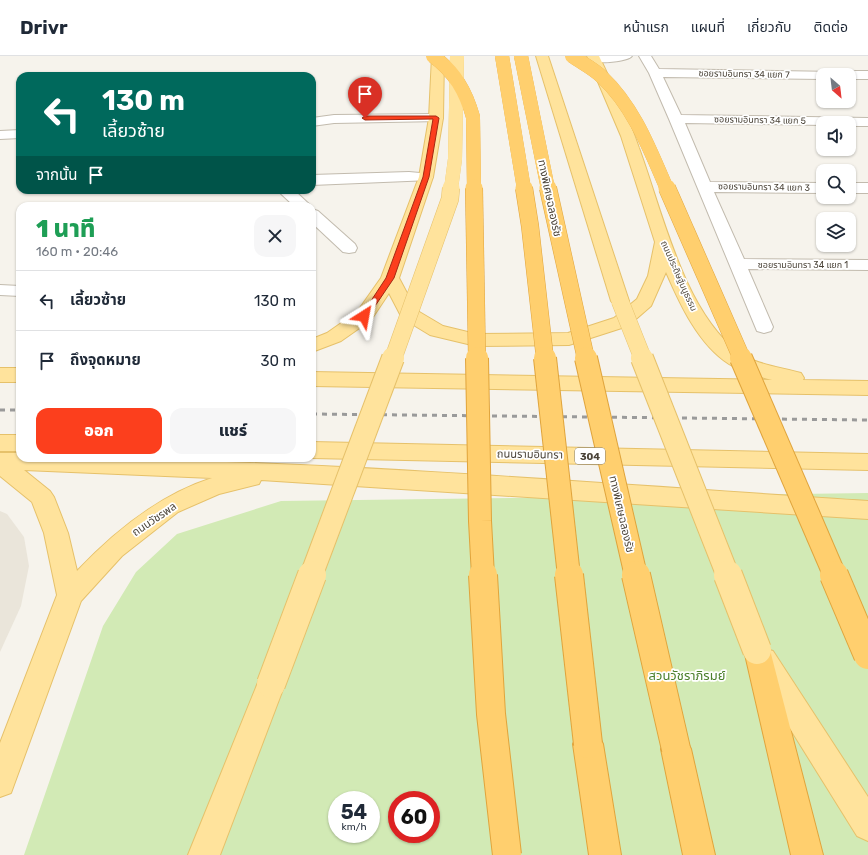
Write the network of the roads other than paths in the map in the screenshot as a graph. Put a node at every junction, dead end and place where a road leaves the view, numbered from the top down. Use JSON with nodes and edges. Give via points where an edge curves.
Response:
{"nodes":[{"id":1,"x":433,"y":56,"type":"edge"},
{"id":2,"x":438,"y":56,"type":"edge"},
{"id":3,"x":457,"y":56,"type":"edge"},
{"id":4,"x":502,"y":56,"type":"edge"},
{"id":5,"x":521,"y":56,"type":"edge"},
{"id":6,"x":542,"y":56,"type":"edge"},
{"id":7,"x":572,"y":56,"type":"edge"},
{"id":8,"x":626,"y":56,"type":"edge"},
{"id":9,"x":645,"y":56,"type":"edge"},
{"id":10,"x":594,"y":58,"type":"edge"},
{"id":11,"x":655,"y":73,"type":"junction"},
{"id":12,"x":816,"y":75,"type":"edge"},
{"id":13,"x":856,"y":75,"type":"edge"},
{"id":14,"x":868,"y":75,"type":"edge"},
{"id":15,"x":436,"y":118,"type":"junction"},
{"id":16,"x":676,"y":119,"type":"junction"},
{"id":17,"x":316,"y":121,"type":"edge"},
{"id":18,"x":868,"y":122,"type":"edge"},
{"id":19,"x":16,"y":134,"type":"edge"},
{"id":20,"x":0,"y":135,"type":"edge"},
{"id":21,"x":426,"y":177,"type":"junction"},
{"id":22,"x":316,"y":180,"type":"edge"},
{"id":23,"x":704,"y":187,"type":"junction"},
{"id":24,"x":816,"y":188,"type":"edge"},
{"id":25,"x":856,"y":188,"type":"edge"},
{"id":26,"x":868,"y":188,"type":"edge"},
{"id":27,"x":290,"y":194,"type":"edge"},
{"id":28,"x":299,"y":202,"type":"edge"},
{"id":29,"x":316,"y":218,"type":"edge"},
{"id":30,"x":663,"y":242,"type":"junction"},
{"id":31,"x":349,"y":248,"type":"dead end"},
{"id":32,"x":737,"y":264,"type":"junction"},
{"id":33,"x":868,"y":265,"type":"edge"},
{"id":34,"x":390,"y":278,"type":"junction"},
{"id":35,"x":0,"y":290,"type":"edge"},
{"id":36,"x":16,"y":291,"type":"edge"},
{"id":37,"x":764,"y":327,"type":"dead end"},
{"id":38,"x":316,"y":344,"type":"edge"},
{"id":39,"x":0,"y":375,"type":"edge"},
{"id":40,"x":16,"y":375,"type":"edge"},
{"id":41,"x":316,"y":379,"type":"edge"},
{"id":42,"x":867,"y":388,"type":"edge"},
{"id":43,"x":0,"y":443,"type":"edge"},
{"id":44,"x":16,"y":443,"type":"edge"},
{"id":45,"x":316,"y":450,"type":"edge"},
{"id":46,"x":0,"y":461,"type":"edge"},
{"id":47,"x":16,"y":462,"type":"edge"},
{"id":48,"x":26,"y":462,"type":"edge"},
{"id":49,"x":868,"y":462,"type":"edge"},
{"id":50,"x":0,"y":464,"type":"edge"},
{"id":51,"x":281,"y":472,"type":"junction"},
{"id":52,"x":868,"y":510,"type":"edge"},
{"id":53,"x":70,"y":595,"type":"junction"},
{"id":54,"x":757,"y":650,"type":"junction"},
{"id":55,"x":868,"y":655,"type":"edge"},
{"id":56,"x":0,"y":782,"type":"edge"},
{"id":57,"x":868,"y":825,"type":"edge"},
{"id":58,"x":204,"y":855,"type":"edge"},
{"id":59,"x":507,"y":855,"type":"edge"},
{"id":60,"x":605,"y":855,"type":"edge"},
{"id":61,"x":699,"y":855,"type":"edge"},
{"id":62,"x":807,"y":855,"type":"edge"}],
"edges":[{"from":1,"to":59,"type":"highway","bridge":true,"via":[[458,78],[468,97],[473,117],[480,521],[491,714]]},
{"from":2,"to":15,"type":"main road"},
{"from":3,"to":58,"type":"main road","bridge":true,"via":[[454,159],[450,199],[271,684]]},
{"from":4,"to":60,"type":"highway","name":"ทางพิเศษฉลองรัช","bridge":true,"via":[[530,226],[588,744]]},
{"from":5,"to":61,"type":"highway","name":"ทางพิเศษฉลองรัช","bridge":true,"via":[[558,235]]},
{"from":6,"to":54,"type":"main road","bridge":true,"via":[[620,301]]},
{"from":7,"to":55,"type":"highway","bridge":true,"via":[[602,77],[623,101],[648,145]]},
{"from":8,"to":10,"type":"street"},
{"from":9,"to":11,"type":"street"},
{"from":10,"to":30,"type":"main road","name":"ถนนประดิษฐ์มนูธรรม","via":[[631,147]]},
{"from":11,"to":12,"type":"street","name":"ซอยรามอินทรา 34 แยก 7"},
{"from":11,"to":16,"type":"street"},
{"from":13,"to":14,"type":"street"},
{"from":15,"to":17,"type":"street"},
{"from":15,"to":21,"type":"main road"},
{"from":16,"to":18,"type":"street","name":"ซอยรามอินทรา 34 แยก 5"},
{"from":16,"to":23,"type":"street"},
{"from":19,"to":20,"type":"street"},
{"from":21,"to":22,"type":"street"},
{"from":21,"to":34,"type":"main road"},
{"from":23,"to":24,"type":"street","name":"ซอยรามอินทรา 34 แยก 3"},
{"from":23,"to":32,"type":"street"},
{"from":25,"to":26,"type":"street"},
{"from":27,"to":28,"type":"street"},
{"from":29,"to":31,"type":"street"},
{"from":30,"to":34,"type":"main road","via":[[656,276],[645,302],[621,322],[570,340],[476,340],[437,331],[409,314]]},
{"from":30,"to":42,"type":"main road","name":"ถนนประดิษฐ์มนูธรรม","via":[[702,325],[732,357],[768,372],[808,381]]},
{"from":32,"to":33,"type":"street","name":"ซอยรามอินทรา 34 แยก 1"},
{"from":32,"to":37,"type":"street"},
{"from":34,"to":38,"type":"main road","via":[[364,316],[334,337]]},
{"from":35,"to":36,"type":"street"},
{"from":39,"to":40,"type":"main road"},
{"from":41,"to":42,"type":"main road"},
{"from":43,"to":44,"type":"main road"},
{"from":45,"to":49,"type":"main road","name":"ถนนรามอินทรา","number":"304"},
{"from":46,"to":47,"type":"main road"},
{"from":48,"to":51,"type":"main road"},
{"from":50,"to":53,"type":"main road","via":[[42,497],[56,533]]},
{"from":51,"to":52,"type":"main road"},
{"from":51,"to":53,"type":"main road","name":"ถนนวัชรพล","via":[[214,486],[170,506],[113,548]]},
{"from":53,"to":56,"type":"main road","name":"ถนนวัชรพล"},
{"from":54,"to":57,"type":"main road"},
{"from":54,"to":62,"type":"highway"}]}
